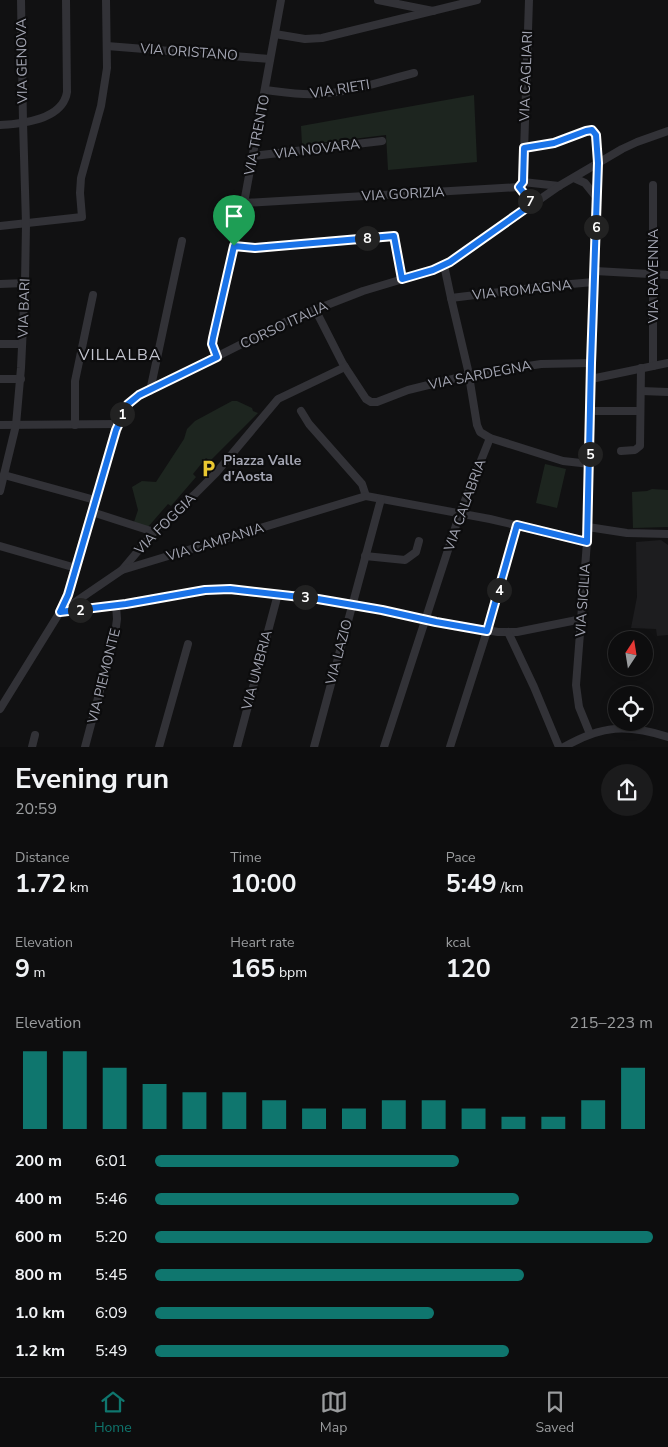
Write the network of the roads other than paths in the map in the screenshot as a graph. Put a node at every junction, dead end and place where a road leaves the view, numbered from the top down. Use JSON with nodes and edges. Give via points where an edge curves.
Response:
{"nodes":[{"id":1,"x":21,"y":0,"type":"edge"},
{"id":2,"x":66,"y":0,"type":"edge"},
{"id":3,"x":106,"y":0,"type":"edge"},
{"id":4,"x":281,"y":0,"type":"edge"},
{"id":5,"x":378,"y":0,"type":"edge"},
{"id":6,"x":477,"y":0,"type":"edge"},
{"id":7,"x":529,"y":0,"type":"edge"},
{"id":8,"x":435,"y":11,"type":"junction"},
{"id":9,"x":274,"y":34,"type":"junction"},
{"id":10,"x":107,"y":46,"type":"junction"},
{"id":11,"x":270,"y":59,"type":"junction"},
{"id":12,"x":414,"y":73,"type":"dead end"},
{"id":13,"x":265,"y":90,"type":"junction"},
{"id":14,"x":0,"y":118,"type":"edge"},
{"id":15,"x":23,"y":122,"type":"junction"},
{"id":16,"x":0,"y":124,"type":"edge"},
{"id":17,"x":668,"y":132,"type":"edge"},
{"id":18,"x":382,"y":141,"type":"dead end"},
{"id":19,"x":524,"y":148,"type":"junction"},
{"id":20,"x":252,"y":156,"type":"junction"},
{"id":21,"x":598,"y":163,"type":"junction"},
{"id":22,"x":574,"y":178,"type":"junction"},
{"id":23,"x":521,"y":185,"type":"junction"},
{"id":24,"x":653,"y":185,"type":"dead end"},
{"id":25,"x":559,"y":186,"type":"junction"},
{"id":26,"x":598,"y":198,"type":"junction"},
{"id":27,"x":244,"y":203,"type":"junction"},
{"id":28,"x":532,"y":204,"type":"junction"},
{"id":29,"x":26,"y":224,"type":"junction"},
{"id":30,"x":0,"y":226,"type":"edge"},
{"id":31,"x":182,"y":241,"type":"dead end"},
{"id":32,"x":234,"y":246,"type":"junction"},
{"id":33,"x":444,"y":265,"type":"junction"},
{"id":34,"x":595,"y":271,"type":"junction"},
{"id":35,"x":653,"y":274,"type":"junction"},
{"id":36,"x":668,"y":275,"type":"edge"},
{"id":37,"x":402,"y":279,"type":"junction"},
{"id":38,"x":594,"y":282,"type":"junction"},
{"id":39,"x":25,"y":283,"type":"junction"},
{"id":40,"x":0,"y":284,"type":"edge"},
{"id":41,"x":93,"y":295,"type":"dead end"},
{"id":42,"x":451,"y":298,"type":"junction"},
{"id":43,"x":315,"y":309,"type":"junction"},
{"id":44,"x":0,"y":344,"type":"edge"},
{"id":45,"x":22,"y":344,"type":"junction"},
{"id":46,"x":217,"y":357,"type":"junction"},
{"id":47,"x":591,"y":363,"type":"junction"},
{"id":48,"x":668,"y":363,"type":"edge"},
{"id":49,"x":653,"y":366,"type":"junction"},
{"id":50,"x":345,"y":367,"type":"junction"},
{"id":51,"x":641,"y":368,"type":"junction"},
{"id":52,"x":469,"y":375,"type":"junction"},
{"id":53,"x":0,"y":379,"type":"edge"},
{"id":54,"x":21,"y":379,"type":"junction"},
{"id":55,"x":591,"y":379,"type":"junction"},
{"id":56,"x":150,"y":390,"type":"junction"},
{"id":57,"x":641,"y":391,"type":"junction"},
{"id":58,"x":668,"y":392,"type":"edge"},
{"id":59,"x":301,"y":411,"type":"dead end"},
{"id":60,"x":590,"y":411,"type":"junction"},
{"id":61,"x":640,"y":411,"type":"junction"},
{"id":62,"x":118,"y":424,"type":"junction"},
{"id":63,"x":16,"y":425,"type":"junction"},
{"id":64,"x":75,"y":425,"type":"junction"},
{"id":65,"x":0,"y":426,"type":"edge"},
{"id":66,"x":490,"y":438,"type":"junction"},
{"id":67,"x":621,"y":451,"type":"dead end"},
{"id":68,"x":590,"y":464,"type":"junction"},
{"id":69,"x":4,"y":475,"type":"junction"},
{"id":70,"x":0,"y":491,"type":"edge"},
{"id":71,"x":366,"y":496,"type":"junction"},
{"id":72,"x":380,"y":499,"type":"junction"},
{"id":73,"x":95,"y":500,"type":"junction"},
{"id":74,"x":92,"y":512,"type":"junction"},
{"id":75,"x":460,"y":513,"type":"junction"},
{"id":76,"x":517,"y":525,"type":"junction"},
{"id":77,"x":588,"y":527,"type":"junction"},
{"id":78,"x":154,"y":532,"type":"junction"},
{"id":79,"x":668,"y":534,"type":"edge"},
{"id":80,"x":419,"y":541,"type":"dead end"},
{"id":81,"x":587,"y":542,"type":"junction"},
{"id":82,"x":0,"y":546,"type":"edge"},
{"id":83,"x":365,"y":556,"type":"junction"},
{"id":84,"x":76,"y":568,"type":"junction"},
{"id":85,"x":122,"y":570,"type":"junction"},
{"id":86,"x":278,"y":594,"type":"junction"},
{"id":87,"x":352,"y":604,"type":"junction"},
{"id":88,"x":116,"y":605,"type":"junction"},
{"id":89,"x":60,"y":612,"type":"junction"},
{"id":90,"x":582,"y":619,"type":"junction"},
{"id":91,"x":426,"y":620,"type":"junction"},
{"id":92,"x":487,"y":631,"type":"junction"},
{"id":93,"x":508,"y":632,"type":"junction"},
{"id":94,"x":188,"y":644,"type":"dead end"},
{"id":95,"x":0,"y":709,"type":"edge"},
{"id":96,"x":590,"y":734,"type":"junction"},
{"id":97,"x":35,"y":735,"type":"dead end"},
{"id":98,"x":668,"y":737,"type":"edge"},
{"id":99,"x":32,"y":747,"type":"edge"},
{"id":100,"x":85,"y":747,"type":"edge"},
{"id":101,"x":159,"y":747,"type":"edge"},
{"id":102,"x":237,"y":747,"type":"edge"},
{"id":103,"x":314,"y":747,"type":"edge"},
{"id":104,"x":384,"y":747,"type":"edge"},
{"id":105,"x":450,"y":747,"type":"edge"},
{"id":106,"x":559,"y":747,"type":"edge"},
{"id":107,"x":564,"y":747,"type":"edge"}],
"edges":[{"from":1,"to":15,"type":"street","name":"VIA GENOVA"},
{"from":2,"to":15,"type":"street","via":[[66,100],[54,113]]},
{"from":3,"to":10,"type":"street"},
{"from":4,"to":9,"type":"street","name":"VIA TRENTO"},
{"from":5,"to":8,"type":"street"},
{"from":6,"to":8,"type":"street"},
{"from":7,"to":19,"type":"street","name":"VIA CAGLIARI"},
{"from":8,"to":9,"type":"street","via":[[314,39]]},
{"from":9,"to":11,"type":"street","name":"VIA TRENTO"},
{"from":10,"to":11,"type":"street","name":"VIA ORISTANO"},
{"from":10,"to":29,"type":"street","via":[[101,106],[81,178],[82,217]]},
{"from":11,"to":13,"type":"street","name":"VIA TRENTO"},
{"from":12,"to":13,"type":"street","name":"VIA RIETI","via":[[321,94]]},
{"from":13,"to":20,"type":"street","name":"VIA TRENTO"},
{"from":14,"to":16,"type":"street"},
{"from":15,"to":16,"type":"street"},
{"from":15,"to":29,"type":"street","name":"VIA BARI"},
{"from":17,"to":21,"type":"street","name":"CORSO ITALIA","via":[[630,145]]},
{"from":18,"to":20,"type":"street","name":"VIA NOVARA"},
{"from":19,"to":21,"type":"street","name":"VIA SICILIA","via":[[554,143],[592,130],[596,135]]},
{"from":19,"to":23,"type":"street","name":"VIA CAGLIARI"},
{"from":20,"to":27,"type":"street","name":"VIA TRENTO"},
{"from":21,"to":22,"type":"street","name":"CORSO ITALIA"},
{"from":21,"to":26,"type":"street","name":"VIA SICILIA"},
{"from":22,"to":25,"type":"street","name":"CORSO ITALIA"},
{"from":22,"to":26,"type":"street","via":[[585,183]]},
{"from":23,"to":25,"type":"street","name":"VIA GORIZIA"},
{"from":23,"to":27,"type":"street","name":"VIA GORIZIA"},
{"from":23,"to":28,"type":"street"},
{"from":24,"to":35,"type":"street","name":"VIA RAVENNA"},
{"from":25,"to":28,"type":"street","name":"CORSO ITALIA"},
{"from":26,"to":34,"type":"street","name":"VIA SICILIA"},
{"from":27,"to":32,"type":"street","name":"VIA TRENTO"},
{"from":28,"to":33,"type":"street","name":"CORSO ITALIA"},
{"from":29,"to":30,"type":"street"},
{"from":29,"to":39,"type":"street","name":"VIA BARI"},
{"from":31,"to":56,"type":"street"},
{"from":32,"to":37,"type":"street","via":[[255,248],[394,236]]},
{"from":32,"to":46,"type":"street","name":"VIA TRENTO","via":[[212,344]]},
{"from":33,"to":37,"type":"street","name":"CORSO ITALIA"},
{"from":33,"to":42,"type":"street"},
{"from":34,"to":35,"type":"street"},
{"from":34,"to":38,"type":"street","name":"VIA SICILIA"},
{"from":35,"to":36,"type":"street"},
{"from":35,"to":49,"type":"street","name":"VIA RAVENNA"},
{"from":37,"to":43,"type":"street","name":"CORSO ITALIA"},
{"from":38,"to":42,"type":"street","name":"VIA ROMAGNA"},
{"from":38,"to":47,"type":"street","name":"VIA SICILIA"},
{"from":39,"to":40,"type":"street"},
{"from":39,"to":45,"type":"street","name":"VIA BARI"},
{"from":41,"to":64,"type":"street","via":[[75,382]]},
{"from":42,"to":52,"type":"street"},
{"from":43,"to":46,"type":"street","name":"CORSO ITALIA"},
{"from":43,"to":50,"type":"street"},
{"from":44,"to":45,"type":"street"},
{"from":45,"to":54,"type":"street","name":"VIA BARI"},
{"from":46,"to":56,"type":"street","name":"CORSO ITALIA"},
{"from":47,"to":52,"type":"street","name":"VIA SARDEGNA","via":[[541,364]]},
{"from":47,"to":55,"type":"street","name":"VIA SICILIA"},
{"from":48,"to":49,"type":"street"},
{"from":49,"to":51,"type":"street"},
{"from":50,"to":52,"type":"street","name":"VIA SARDEGNA","via":[[371,402]]},
{"from":50,"to":78,"type":"street","name":"VIA FOGGIA","via":[[278,399],[212,478]]},
{"from":51,"to":55,"type":"street"},
{"from":51,"to":57,"type":"street"},
{"from":52,"to":66,"type":"street","via":[[477,425],[480,432]]},
{"from":53,"to":54,"type":"street"},
{"from":54,"to":63,"type":"street","name":"VIA BARI"},
{"from":55,"to":60,"type":"street","name":"VIA SICILIA"},
{"from":56,"to":62,"type":"street","name":"CORSO ITALIA","via":[[128,404]]},
{"from":57,"to":58,"type":"street"},
{"from":57,"to":61,"type":"street"},
{"from":59,"to":71,"type":"street","via":[[361,482]]},
{"from":60,"to":61,"type":"street"},
{"from":60,"to":68,"type":"street","name":"VIA SICILIA"},
{"from":61,"to":67,"type":"street","via":[[639,447],[633,451]]},
{"from":62,"to":64,"type":"street"},
{"from":62,"to":73,"type":"street","name":"CORSO ITALIA"},
{"from":63,"to":64,"type":"street"},
{"from":63,"to":65,"type":"street"},
{"from":63,"to":69,"type":"street","name":"VIA BARI"},
{"from":66,"to":68,"type":"street","via":[[563,461]]},
{"from":66,"to":75,"type":"street","name":"VIA CALABRIA"},
{"from":68,"to":77,"type":"street","name":"VIA SICILIA"},
{"from":69,"to":70,"type":"street","name":"VIA BARI"},
{"from":69,"to":73,"type":"street"},
{"from":71,"to":72,"type":"street","name":"VIA CAMPANIA"},
{"from":71,"to":85,"type":"street","name":"VIA CAMPANIA"},
{"from":72,"to":75,"type":"street","name":"VIA CAMPANIA"},
{"from":72,"to":83,"type":"street","name":"VIA LAZIO"},
{"from":73,"to":74,"type":"street","name":"CORSO ITALIA"},
{"from":74,"to":78,"type":"street"},
{"from":74,"to":84,"type":"street","name":"CORSO ITALIA"},
{"from":75,"to":76,"type":"street","name":"VIA CAMPANIA"},
{"from":75,"to":91,"type":"street","name":"VIA CALABRIA"},
{"from":76,"to":81,"type":"street","name":"VIA CAMPANIA"},
{"from":76,"to":92,"type":"street"},
{"from":77,"to":79,"type":"street","via":[[634,534]]},
{"from":77,"to":81,"type":"street","name":"VIA SICILIA"},
{"from":78,"to":85,"type":"street","name":"VIA FOGGIA"},
{"from":80,"to":83,"type":"street","via":[[416,552],[405,560]]},
{"from":81,"to":90,"type":"street","name":"VIA SICILIA"},
{"from":82,"to":84,"type":"street"},
{"from":83,"to":87,"type":"street","name":"VIA LAZIO"},
{"from":84,"to":89,"type":"street","name":"CORSO ITALIA"},
{"from":85,"to":89,"type":"street","name":"VIA CAMPANIA"},
{"from":86,"to":87,"type":"street"},
{"from":86,"to":88,"type":"street","via":[[214,589]]},
{"from":86,"to":102,"type":"street","name":"VIA UMBRIA"},
{"from":87,"to":91,"type":"street"},
{"from":87,"to":103,"type":"street","name":"VIA LAZIO"},
{"from":88,"to":89,"type":"street"},
{"from":88,"to":100,"type":"street","name":"VIA PIEMONTE","via":[[116,634]]},
{"from":89,"to":95,"type":"street","name":"CORSO ITALIA"},
{"from":90,"to":93,"type":"street"},
{"from":90,"to":96,"type":"street","name":"VIA SICILIA","via":[[576,689]]},
{"from":91,"to":92,"type":"street"},
{"from":91,"to":104,"type":"street","name":"VIA CALABRIA"},
{"from":92,"to":93,"type":"street"},
{"from":92,"to":105,"type":"street"},
{"from":93,"to":106,"type":"street"},
{"from":94,"to":101,"type":"street"},
{"from":96,"to":98,"type":"street","via":[[627,728]]},
{"from":96,"to":107,"type":"street"},
{"from":97,"to":99,"type":"street"}]}
